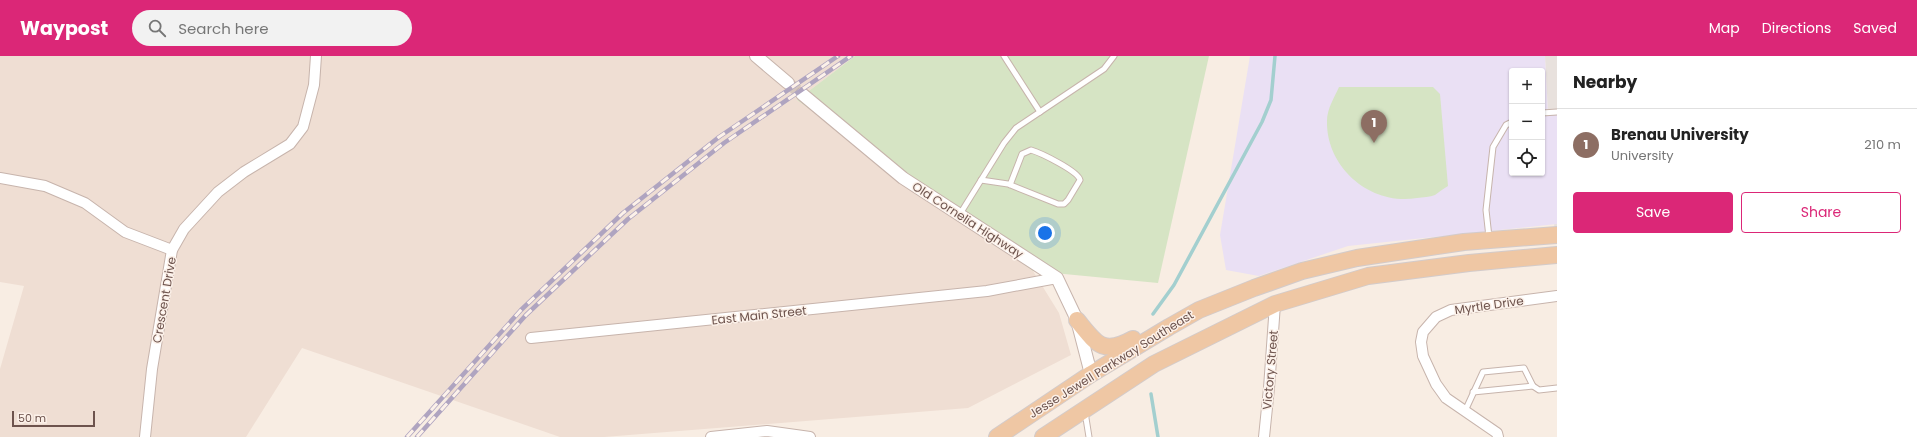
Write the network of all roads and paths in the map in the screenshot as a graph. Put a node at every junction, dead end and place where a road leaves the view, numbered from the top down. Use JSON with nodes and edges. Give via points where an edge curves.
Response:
{"nodes":[{"id":1,"x":316,"y":56,"type":"edge"},
{"id":2,"x":756,"y":56,"type":"edge"},
{"id":3,"x":1004,"y":56,"type":"edge"},
{"id":4,"x":1114,"y":56,"type":"edge"},
{"id":5,"x":788,"y":83,"type":"tunnel mouth"},
{"id":6,"x":802,"y":94,"type":"tunnel mouth"},
{"id":7,"x":1040,"y":112,"type":"junction"},
{"id":8,"x":1557,"y":112,"type":"edge"},
{"id":9,"x":1545,"y":113,"type":"edge"},
{"id":10,"x":1509,"y":124,"type":"edge"},
{"id":11,"x":0,"y":178,"type":"edge"},
{"id":12,"x":981,"y":180,"type":"junction"},
{"id":13,"x":1010,"y":185,"type":"junction"},
{"id":14,"x":960,"y":215,"type":"junction"},
{"id":15,"x":1557,"y":235,"type":"edge"},
{"id":16,"x":1490,"y":240,"type":"junction"},
{"id":17,"x":172,"y":250,"type":"junction"},
{"id":18,"x":1557,"y":255,"type":"edge"},
{"id":19,"x":1057,"y":278,"type":"junction"},
{"id":20,"x":1557,"y":296,"type":"edge"},
{"id":21,"x":1275,"y":304,"type":"junction"},
{"id":22,"x":1077,"y":320,"type":"junction"},
{"id":23,"x":1169,"y":327,"type":"junction"},
{"id":24,"x":531,"y":338,"type":"dead end"},
{"id":25,"x":1091,"y":374,"type":"junction"},
{"id":26,"x":1533,"y":386,"type":"junction"},
{"id":27,"x":1557,"y":388,"type":"edge"},
{"id":28,"x":1474,"y":392,"type":"junction"},
{"id":29,"x":1084,"y":408,"type":"junction"},
{"id":30,"x":1465,"y":410,"type":"junction"},
{"id":31,"x":745,"y":435,"type":"edge"},
{"id":32,"x":788,"y":436,"type":"edge"},
{"id":33,"x":145,"y":437,"type":"edge"},
{"id":34,"x":711,"y":437,"type":"edge"},
{"id":35,"x":810,"y":437,"type":"edge"},
{"id":36,"x":997,"y":437,"type":"edge"},
{"id":37,"x":1043,"y":437,"type":"edge"},
{"id":38,"x":1089,"y":437,"type":"edge"},
{"id":39,"x":1264,"y":437,"type":"edge"},
{"id":40,"x":1498,"y":437,"type":"edge"}],
"edges":[{"from":1,"to":17,"type":"street","name":"Crescent Drive","via":[[314,85],[303,127],[290,144],[244,172],[218,192],[184,229]]},
{"from":2,"to":5,"type":"street"},
{"from":3,"to":7,"type":"lane"},
{"from":4,"to":7,"type":"lane","via":[[1104,69]]},
{"from":6,"to":14,"type":"street","name":"Old Cornelia Highway","via":[[903,178]]},
{"from":7,"to":12,"type":"lane","via":[[1016,128]]},
{"from":8,"to":9,"type":"lane"},
{"from":10,"to":16,"type":"lane","via":[[1493,147],[1486,210]]},
{"from":11,"to":17,"type":"street","via":[[45,186],[86,203],[125,232]]},
{"from":12,"to":13,"type":"lane"},
{"from":12,"to":14,"type":"lane"},
{"from":13,"to":13,"type":"lane","via":[[1064,204],[1080,180],[1076,173],[1031,150],[1022,154]]},
{"from":14,"to":19,"type":"street","name":"Old Cornelia Highway"},
{"from":15,"to":16,"type":"main road","name":"Jesse Jewell Parkway Southeast"},
{"from":16,"to":23,"type":"main road","name":"Jesse Jewell Parkway Southeast","via":[[1357,258],[1302,271],[1199,310]]},
{"from":17,"to":33,"type":"street","name":"Crescent Drive","via":[[152,369]]},
{"from":18,"to":21,"type":"main road","name":"Jesse Jewell Parkway Southeast","via":[[1368,276]]},
{"from":19,"to":22,"type":"street"},
{"from":19,"to":24,"type":"street","name":"East Main Street","via":[[988,291]]},
{"from":20,"to":30,"type":"street","name":"Myrtle Drive","via":[[1451,310],[1436,317],[1423,332],[1423,356],[1434,379],[1446,398]]},
{"from":21,"to":29,"type":"main road","name":"Jesse Jewell Parkway Southeast","via":[[1154,364]]},
{"from":21,"to":39,"type":"street","name":"Victory Street"},
{"from":22,"to":23,"type":"main road","via":[[1093,340],[1113,348],[1152,328]]},
{"from":22,"to":25,"type":"street"},
{"from":23,"to":25,"type":"main road","name":"Jesse Jewell Parkway Southeast"},
{"from":25,"to":36,"type":"main road","name":"Jesse Jewell Parkway Southeast"},
{"from":26,"to":27,"type":"lane","via":[[1539,390]]},
{"from":26,"to":28,"type":"lane"},
{"from":26,"to":28,"type":"lane","via":[[1524,368],[1482,372]]},
{"from":28,"to":30,"type":"lane"},
{"from":29,"to":37,"type":"main road","name":"Jesse Jewell Parkway Southeast"},
{"from":29,"to":38,"type":"lane"},
{"from":30,"to":40,"type":"street","name":"Myrtle Drive","via":[[1497,433]]},
{"from":31,"to":32,"type":"street","via":[[767,432]]},
{"from":31,"to":34,"type":"street"},
{"from":32,"to":35,"type":"street"}]}
